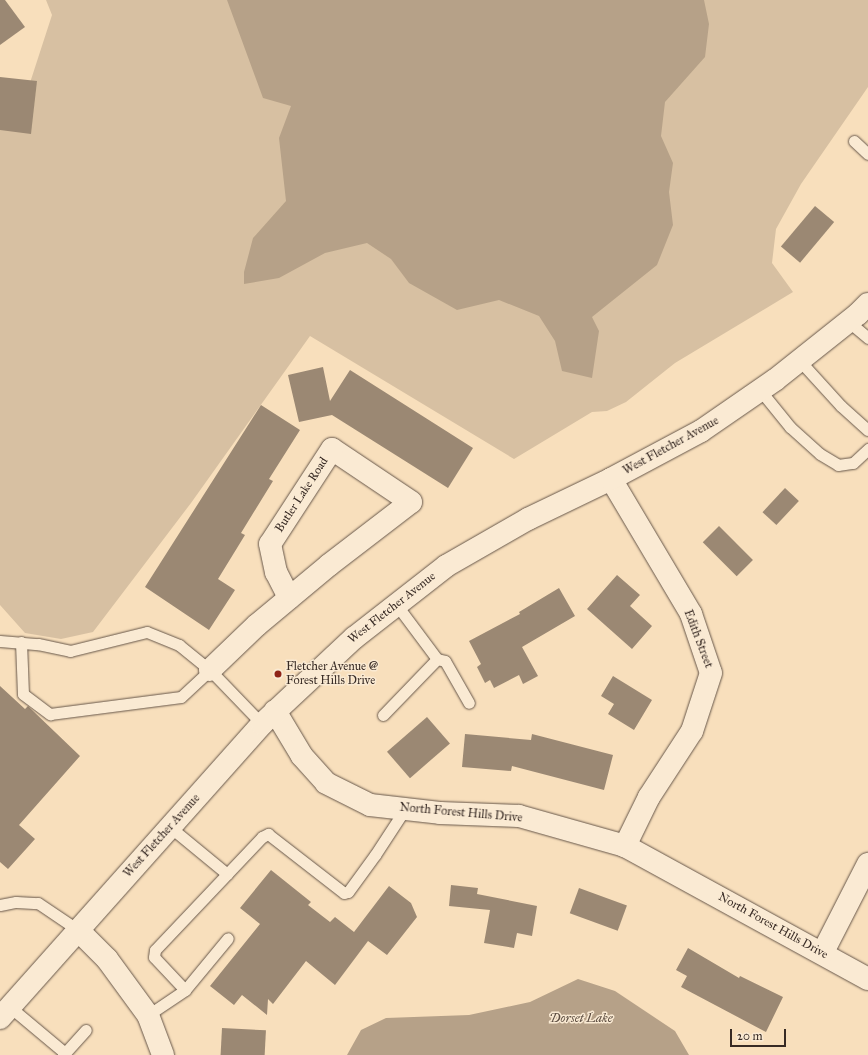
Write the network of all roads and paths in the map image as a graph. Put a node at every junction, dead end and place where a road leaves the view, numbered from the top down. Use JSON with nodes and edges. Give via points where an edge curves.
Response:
{"nodes":[{"id":1,"x":854,"y":141,"type":"dead end"},
{"id":2,"x":868,"y":154,"type":"edge"},
{"id":3,"x":868,"y":304,"type":"edge"},
{"id":4,"x":849,"y":322,"type":"junction"},
{"id":5,"x":868,"y":338,"type":"edge"},
{"id":6,"x":800,"y":361,"type":"junction"},
{"id":7,"x":760,"y":390,"type":"junction"},
{"id":8,"x":868,"y":430,"type":"edge"},
{"id":9,"x":868,"y":449,"type":"edge"},
{"id":10,"x":611,"y":479,"type":"junction"},
{"id":11,"x":288,"y":598,"type":"junction"},
{"id":12,"x":396,"y":604,"type":"junction"},
{"id":13,"x":0,"y":641,"type":"edge"},
{"id":14,"x":21,"y":642,"type":"junction"},
{"id":15,"x":437,"y":659,"type":"junction"},
{"id":16,"x":210,"y":670,"type":"junction"},
{"id":17,"x":469,"y":703,"type":"dead end"},
{"id":18,"x":383,"y":715,"type":"dead end"},
{"id":19,"x":268,"y":718,"type":"junction"},
{"id":20,"x":405,"y":809,"type":"junction"},
{"id":21,"x":170,"y":827,"type":"junction"},
{"id":22,"x":625,"y":846,"type":"junction"},
{"id":23,"x":868,"y":864,"type":"edge"},
{"id":24,"x":227,"y":874,"type":"junction"},
{"id":25,"x":0,"y":905,"type":"edge"},
{"id":26,"x":78,"y":930,"type":"junction"},
{"id":27,"x":228,"y":938,"type":"dead end"},
{"id":28,"x":822,"y":952,"type":"junction"},
{"id":29,"x":868,"y":979,"type":"edge"},
{"id":30,"x":185,"y":990,"type":"junction"},
{"id":31,"x":5,"y":1012,"type":"edge"},
{"id":32,"x":148,"y":1015,"type":"junction"},
{"id":33,"x":86,"y":1030,"type":"dead end"},
{"id":34,"x":64,"y":1054,"type":"edge"},
{"id":35,"x":163,"y":1055,"type":"edge"}],
"edges":[{"from":1,"to":2,"type":"lane"},
{"from":3,"to":4,"type":"street","name":"West Fletcher Avenue"},
{"from":4,"to":5,"type":"lane"},
{"from":4,"to":6,"type":"street","name":"West Fletcher Avenue"},
{"from":6,"to":7,"type":"street","name":"West Fletcher Avenue"},
{"from":6,"to":8,"type":"lane","via":[[841,406]]},
{"from":7,"to":9,"type":"lane","via":[[790,427],[820,454],[838,465],[853,463]]},
{"from":7,"to":10,"type":"street","name":"West Fletcher Avenue","via":[[701,431]]},
{"from":10,"to":12,"type":"street","name":"West Fletcher Avenue","via":[[528,519],[446,566]]},
{"from":10,"to":22,"type":"street","name":"Edith Street","via":[[691,614],[711,673],[692,731],[649,797]]},
{"from":11,"to":11,"type":"street","name":"Butler Lake Road","via":[[370,532],[411,502],[332,449],[270,544],[276,572]]},
{"from":11,"to":16,"type":"street","name":"Butler Lake Road"},
{"from":12,"to":15,"type":"lane"},
{"from":12,"to":19,"type":"street","name":"West Fletcher Avenue","via":[[354,638]]},
{"from":13,"to":14,"type":"lane"},
{"from":14,"to":16,"type":"lane","via":[[70,651],[147,632],[179,645]]},
{"from":14,"to":16,"type":"lane","via":[[23,694],[50,714],[181,697]]},
{"from":15,"to":17,"type":"lane","via":[[445,661]]},
{"from":15,"to":18,"type":"lane"},
{"from":16,"to":19,"type":"lane"},
{"from":19,"to":20,"type":"street","name":"North Forest Hills Drive","via":[[326,783],[370,805]]},
{"from":19,"to":21,"type":"street","name":"West Fletcher Avenue"},
{"from":20,"to":22,"type":"street","name":"North Forest Hills Drive","via":[[519,816]]},
{"from":20,"to":24,"type":"lane","via":[[348,892],[344,893],[268,834],[262,837]]},
{"from":21,"to":24,"type":"lane"},
{"from":21,"to":26,"type":"street","name":"West Fletcher Avenue"},
{"from":22,"to":28,"type":"street","name":"North Forest Hills Drive"},
{"from":23,"to":28,"type":"street"},
{"from":24,"to":30,"type":"lane","via":[[155,950],[154,957]]},
{"from":25,"to":26,"type":"lane","via":[[16,902],[38,903]]},
{"from":26,"to":31,"type":"street","name":"West Fletcher Avenue"},
{"from":26,"to":32,"type":"street","via":[[107,959]]},
{"from":27,"to":30,"type":"lane"},
{"from":28,"to":29,"type":"street","name":"North Forest Hills Drive"},
{"from":30,"to":32,"type":"lane"},
{"from":31,"to":34,"type":"lane"},
{"from":32,"to":35,"type":"street"},
{"from":33,"to":34,"type":"lane"}]}
